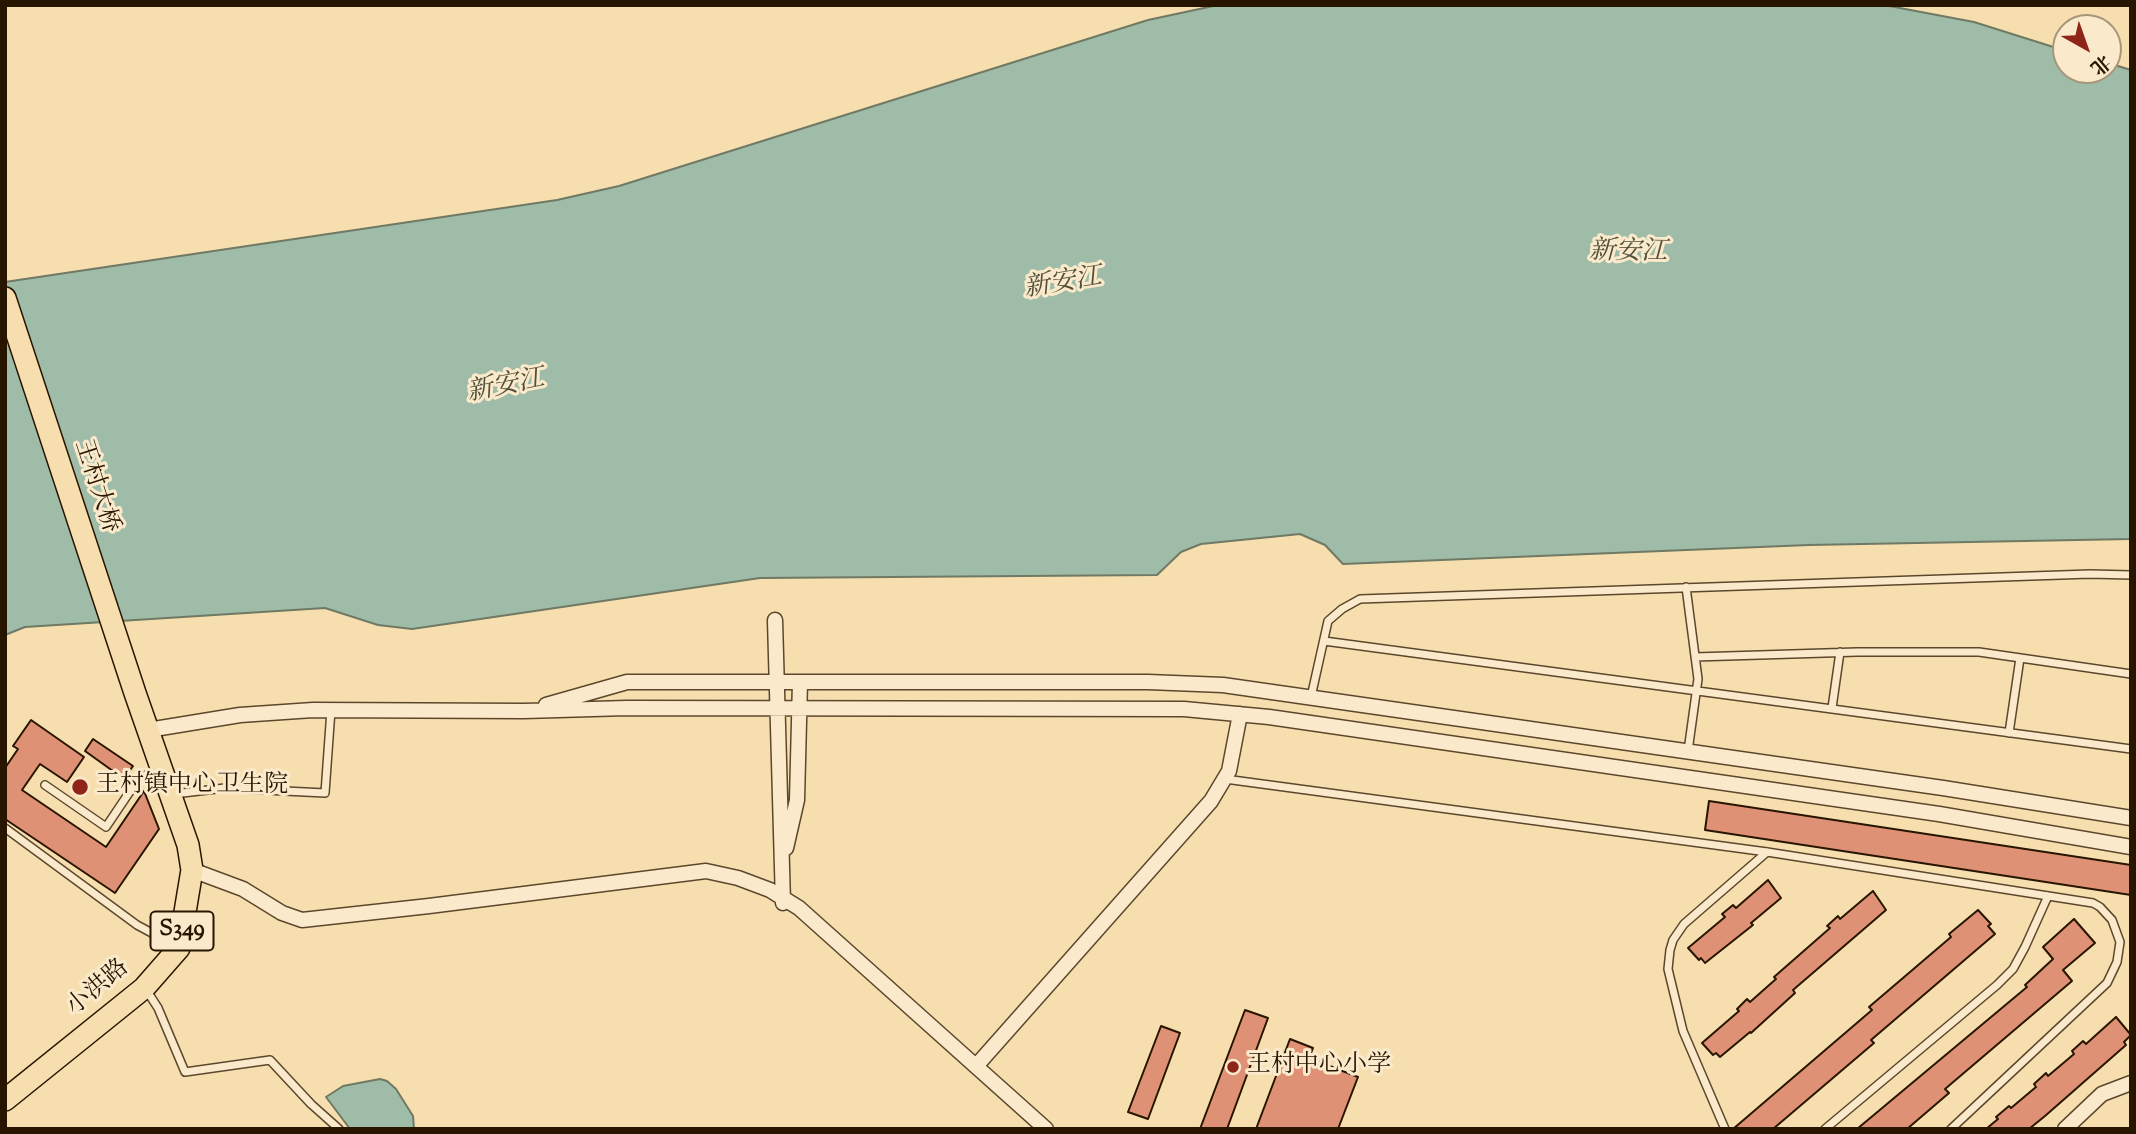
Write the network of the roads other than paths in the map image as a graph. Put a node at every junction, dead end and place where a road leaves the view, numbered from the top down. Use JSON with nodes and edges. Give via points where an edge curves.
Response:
{"nodes":[{"id":1,"x":5,"y":298,"type":"edge"},
{"id":2,"x":2131,"y":575,"type":"edge"},
{"id":3,"x":1686,"y":587,"type":"junction"},
{"id":4,"x":775,"y":620,"type":"dead end"},
{"id":5,"x":1324,"y":641,"type":"junction"},
{"id":6,"x":1840,"y":652,"type":"junction"},
{"id":7,"x":1695,"y":657,"type":"junction"},
{"id":8,"x":2020,"y":658,"type":"junction"},
{"id":9,"x":2131,"y":674,"type":"edge"},
{"id":10,"x":800,"y":682,"type":"junction"},
{"id":11,"x":1697,"y":690,"type":"junction"},
{"id":12,"x":1311,"y":697,"type":"junction"},
{"id":13,"x":799,"y":708,"type":"junction"},
{"id":14,"x":1832,"y":708,"type":"junction"},
{"id":15,"x":331,"y":710,"type":"junction"},
{"id":16,"x":524,"y":711,"type":"junction"},
{"id":17,"x":1240,"y":714,"type":"junction"},
{"id":18,"x":148,"y":730,"type":"junction"},
{"id":19,"x":2009,"y":733,"type":"junction"},
{"id":20,"x":2131,"y":749,"type":"edge"},
{"id":21,"x":1688,"y":751,"type":"junction"},
{"id":22,"x":162,"y":768,"type":"junction"},
{"id":23,"x":1224,"y":779,"type":"junction"},
{"id":24,"x":45,"y":785,"type":"dead end"},
{"id":25,"x":171,"y":795,"type":"junction"},
{"id":26,"x":2131,"y":818,"type":"edge"},
{"id":27,"x":5,"y":828,"type":"edge"},
{"id":28,"x":2131,"y":847,"type":"edge"},
{"id":29,"x":1767,"y":852,"type":"junction"},
{"id":30,"x":192,"y":870,"type":"junction"},
{"id":31,"x":2048,"y":896,"type":"junction"},
{"id":32,"x":780,"y":899,"type":"junction"},
{"id":33,"x":2120,"y":943,"type":"junction"},
{"id":34,"x":2131,"y":945,"type":"edge"},
{"id":35,"x":179,"y":948,"type":"junction"},
{"id":36,"x":144,"y":988,"type":"junction"},
{"id":37,"x":977,"y":1065,"type":"junction"},
{"id":38,"x":2131,"y":1083,"type":"edge"},
{"id":39,"x":5,"y":1100,"type":"edge"},
{"id":40,"x":339,"y":1129,"type":"edge"},
{"id":41,"x":1046,"y":1129,"type":"edge"},
{"id":42,"x":1725,"y":1129,"type":"edge"},
{"id":43,"x":1825,"y":1129,"type":"edge"},
{"id":44,"x":1951,"y":1129,"type":"edge"},
{"id":45,"x":2065,"y":1129,"type":"edge"}],
"edges":[{"from":1,"to":18,"type":"main road","name":"王村大桥","number":"S349"},
{"from":2,"to":3,"type":"lane"},
{"from":3,"to":5,"type":"lane","via":[[1360,599],[1328,621]]},
{"from":3,"to":7,"type":"lane"},
{"from":4,"to":32,"type":"street"},
{"from":5,"to":11,"type":"lane"},
{"from":5,"to":12,"type":"lane"},
{"from":6,"to":7,"type":"lane"},
{"from":6,"to":8,"type":"lane","via":[[1979,652]]},
{"from":6,"to":14,"type":"lane"},
{"from":7,"to":11,"type":"lane"},
{"from":8,"to":9,"type":"lane"},
{"from":8,"to":19,"type":"lane"},
{"from":10,"to":12,"type":"street","via":[[1149,682],[1223,685]]},
{"from":10,"to":13,"type":"street"},
{"from":10,"to":16,"type":"street","via":[[627,682]]},
{"from":11,"to":14,"type":"lane"},
{"from":11,"to":21,"type":"lane"},
{"from":12,"to":21,"type":"street"},
{"from":13,"to":16,"type":"street"},
{"from":13,"to":17,"type":"street","via":[[1148,708]]},
{"from":13,"to":32,"type":"street","via":[[797,800]]},
{"from":14,"to":19,"type":"lane"},
{"from":15,"to":16,"type":"street"},
{"from":15,"to":18,"type":"street","via":[[240,715]]},
{"from":15,"to":25,"type":"lane","via":[[325,793],[225,788]]},
{"from":17,"to":23,"type":"street"},
{"from":17,"to":28,"type":"street","via":[[1939,814]]},
{"from":18,"to":22,"type":"main road","number":"S349"},
{"from":19,"to":20,"type":"lane"},
{"from":21,"to":26,"type":"street"},
{"from":22,"to":24,"type":"lane","via":[[139,778],[106,827]]},
{"from":22,"to":25,"type":"main road","number":"S349"},
{"from":23,"to":29,"type":"lane"},
{"from":23,"to":37,"type":"street","via":[[1211,801]]},
{"from":25,"to":30,"type":"main road","number":"S349"},
{"from":27,"to":35,"type":"lane","via":[[138,925]]},
{"from":29,"to":31,"type":"lane"},
{"from":29,"to":42,"type":"lane","via":[[1684,924],[1670,950],[1668,969],[1683,1031]]},
{"from":30,"to":32,"type":"street","via":[[243,889],[282,914],[302,920],[706,871],[738,878]]},
{"from":30,"to":35,"type":"main road","number":"S349"},
{"from":31,"to":33,"type":"lane","via":[[2100,907],[2112,920]]},
{"from":31,"to":43,"type":"lane","via":[[2013,969]]},
{"from":32,"to":37,"type":"street","via":[[799,908]]},
{"from":33,"to":34,"type":"lane"},
{"from":33,"to":44,"type":"lane","via":[[2113,973],[2100,992]]},
{"from":35,"to":36,"type":"main road","name":"小洪路","number":"S349"},
{"from":36,"to":39,"type":"main road","name":"小洪路","number":"S349"},
{"from":36,"to":40,"type":"lane","via":[[158,1008],[185,1072],[270,1060]]},
{"from":37,"to":41,"type":"street"},
{"from":38,"to":45,"type":"street","via":[[2102,1094]]}]}
